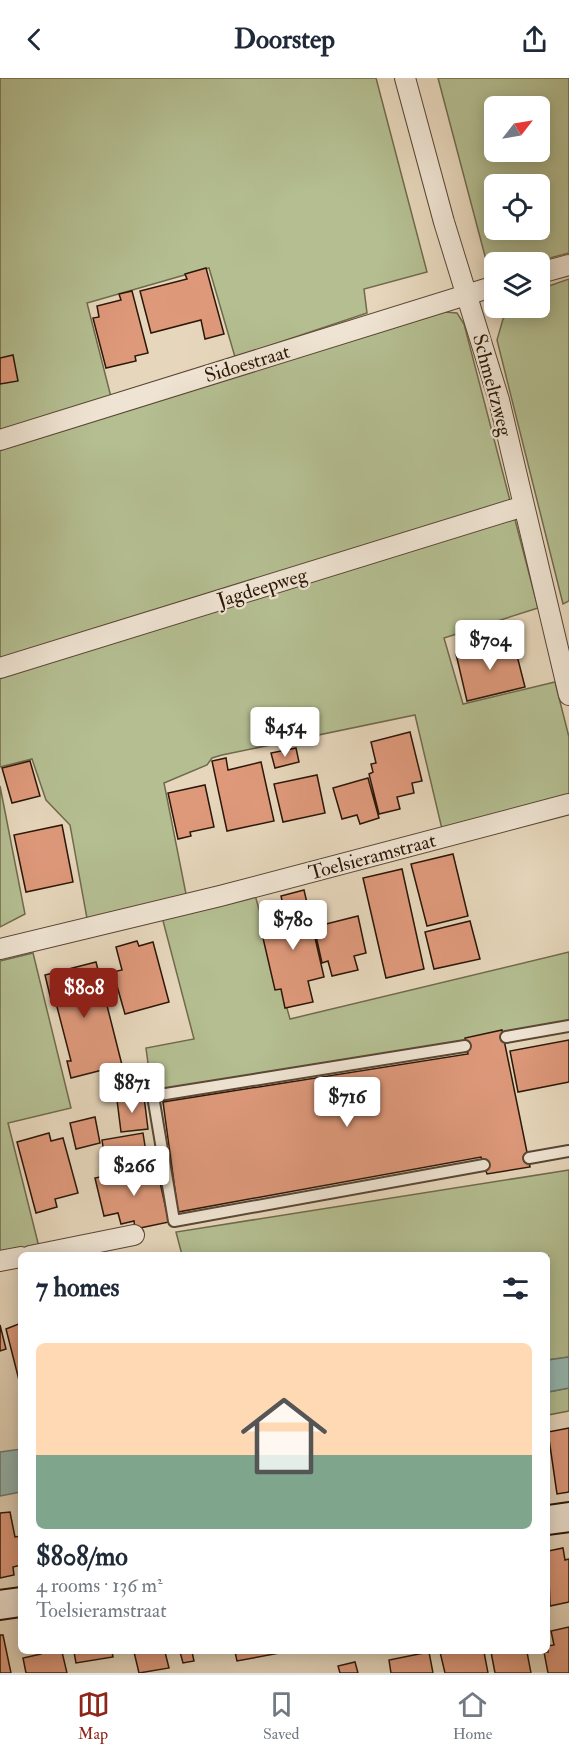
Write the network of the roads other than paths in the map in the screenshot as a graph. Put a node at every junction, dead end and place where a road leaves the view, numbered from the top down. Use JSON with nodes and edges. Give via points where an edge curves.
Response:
{"nodes":[{"id":1,"x":405,"y":78,"type":"edge"},
{"id":2,"x":569,"y":265,"type":"edge"},
{"id":3,"x":550,"y":270,"type":"edge"},
{"id":4,"x":484,"y":289,"type":"edge"},
{"id":5,"x":468,"y":294,"type":"junction"},
{"id":6,"x":0,"y":440,"type":"edge"},
{"id":7,"x":524,"y":506,"type":"junction"},
{"id":8,"x":0,"y":668,"type":"edge"},
{"id":9,"x":569,"y":695,"type":"edge"},
{"id":10,"x":569,"y":804,"type":"edge"},
{"id":11,"x":0,"y":949,"type":"edge"},
{"id":12,"x":569,"y":1026,"type":"edge"},
{"id":13,"x":506,"y":1037,"type":"dead end"},
{"id":14,"x":465,"y":1046,"type":"dead end"},
{"id":15,"x":569,"y":1151,"type":"edge"},
{"id":16,"x":529,"y":1158,"type":"dead end"},
{"id":17,"x":484,"y":1165,"type":"dead end"},
{"id":18,"x":134,"y":1236,"type":"dead end"},
{"id":19,"x":51,"y":1252,"type":"edge"},
{"id":20,"x":18,"y":1258,"type":"edge"},
{"id":21,"x":0,"y":1261,"type":"edge"},
{"id":22,"x":569,"y":1517,"type":"edge"},
{"id":23,"x":550,"y":1520,"type":"edge"},
{"id":24,"x":18,"y":1602,"type":"edge"},
{"id":25,"x":0,"y":1605,"type":"edge"}],
"edges":[{"from":1,"to":5,"type":"street","name":"Schmeltzweg"},
{"from":2,"to":3,"type":"street"},
{"from":4,"to":5,"type":"street","name":"Sidoestraat"},
{"from":5,"to":6,"type":"street","name":"Sidoestraat"},
{"from":5,"to":7,"type":"street","name":"Schmeltzweg"},
{"from":7,"to":8,"type":"street","name":"Jagdeepweg"},
{"from":7,"to":9,"type":"street","name":"Schmeltzweg"},
{"from":10,"to":11,"type":"street","name":"Toelsieramstraat","via":[[231,894]]},
{"from":12,"to":13,"type":"lane"},
{"from":14,"to":17,"type":"lane","via":[[153,1096],[174,1221]]},
{"from":15,"to":16,"type":"lane"},
{"from":18,"to":19,"type":"street"},
{"from":20,"to":21,"type":"street"},
{"from":22,"to":23,"type":"street"},
{"from":24,"to":25,"type":"street"}]}
